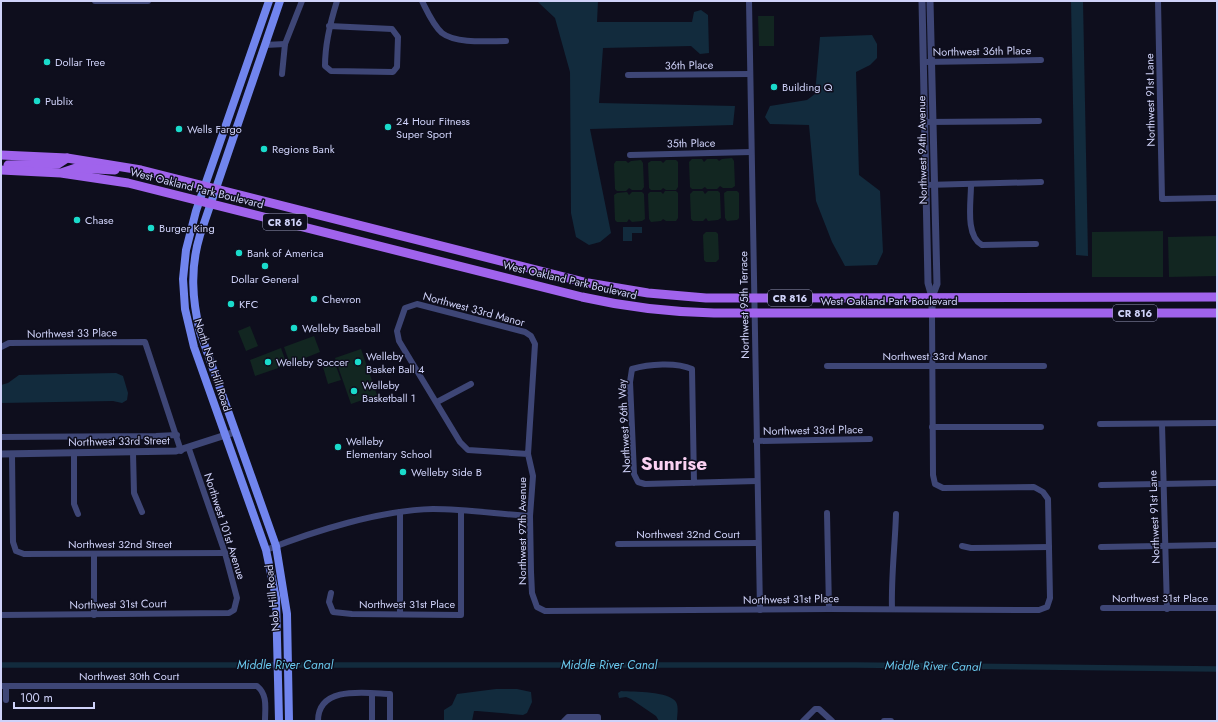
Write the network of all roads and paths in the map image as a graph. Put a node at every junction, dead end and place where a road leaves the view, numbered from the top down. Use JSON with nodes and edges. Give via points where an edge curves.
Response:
{"nodes":[{"id":1,"x":94,"y":1,"type":"edge"},
{"id":2,"x":148,"y":1,"type":"edge"},
{"id":3,"x":269,"y":1,"type":"edge"},
{"id":4,"x":280,"y":1,"type":"edge"},
{"id":5,"x":302,"y":1,"type":"edge"},
{"id":6,"x":337,"y":1,"type":"edge"},
{"id":7,"x":422,"y":1,"type":"edge"},
{"id":8,"x":749,"y":1,"type":"edge"},
{"id":9,"x":922,"y":1,"type":"edge"},
{"id":10,"x":930,"y":1,"type":"edge"},
{"id":11,"x":1158,"y":1,"type":"edge"},
{"id":12,"x":329,"y":26,"type":"junction"},
{"id":13,"x":506,"y":41,"type":"dead end"},
{"id":14,"x":285,"y":44,"type":"junction"},
{"id":15,"x":265,"y":45,"type":"junction"},
{"id":16,"x":1041,"y":60,"type":"dead end"},
{"id":17,"x":927,"y":62,"type":"junction"},
{"id":18,"x":282,"y":74,"type":"dead end"},
{"id":19,"x":750,"y":74,"type":"junction"},
{"id":20,"x":628,"y":75,"type":"dead end"},
{"id":21,"x":1039,"y":121,"type":"dead end"},
{"id":22,"x":925,"y":122,"type":"junction"},
{"id":23,"x":933,"y":123,"type":"junction"},
{"id":24,"x":751,"y":152,"type":"junction"},
{"id":25,"x":630,"y":154,"type":"dead end"},
{"id":26,"x":1,"y":155,"type":"edge"},
{"id":27,"x":67,"y":158,"type":"junction"},
{"id":28,"x":1,"y":166,"type":"edge"},
{"id":29,"x":125,"y":167,"type":"junction"},
{"id":30,"x":1,"y":170,"type":"edge"},
{"id":31,"x":61,"y":173,"type":"junction"},
{"id":32,"x":1041,"y":182,"type":"dead end"},
{"id":33,"x":926,"y":184,"type":"junction"},
{"id":34,"x":934,"y":184,"type":"junction"},
{"id":35,"x":970,"y":184,"type":"junction"},
{"id":36,"x":206,"y":185,"type":"junction"},
{"id":37,"x":216,"y":188,"type":"junction"},
{"id":38,"x":1217,"y":198,"type":"edge"},
{"id":39,"x":201,"y":200,"type":"junction"},
{"id":40,"x":211,"y":202,"type":"junction"},
{"id":41,"x":1036,"y":244,"type":"dead end"},
{"id":42,"x":932,"y":297,"type":"junction"},
{"id":43,"x":1217,"y":297,"type":"edge"},
{"id":44,"x":755,"y":298,"type":"junction"},
{"id":45,"x":754,"y":313,"type":"junction"},
{"id":46,"x":932,"y":313,"type":"junction"},
{"id":47,"x":1217,"y":313,"type":"edge"},
{"id":48,"x":531,"y":336,"type":"joint"},
{"id":49,"x":1,"y":347,"type":"edge"},
{"id":50,"x":827,"y":366,"type":"dead end"},
{"id":51,"x":931,"y":366,"type":"junction"},
{"id":52,"x":1044,"y":366,"type":"dead end"},
{"id":53,"x":472,"y":384,"type":"dead end"},
{"id":54,"x":437,"y":402,"type":"junction"},
{"id":55,"x":1217,"y":423,"type":"edge"},
{"id":56,"x":1100,"y":424,"type":"dead end"},
{"id":57,"x":1162,"y":424,"type":"junction"},
{"id":58,"x":932,"y":427,"type":"junction"},
{"id":59,"x":1041,"y":427,"type":"dead end"},
{"id":60,"x":235,"y":432,"type":"junction"},
{"id":61,"x":177,"y":435,"type":"junction"},
{"id":62,"x":225,"y":436,"type":"junction"},
{"id":63,"x":1,"y":437,"type":"edge"},
{"id":64,"x":870,"y":439,"type":"dead end"},
{"id":65,"x":756,"y":441,"type":"junction"},
{"id":66,"x":189,"y":449,"type":"junction"},
{"id":67,"x":181,"y":451,"type":"junction"},
{"id":68,"x":74,"y":453,"type":"junction"},
{"id":69,"x":133,"y":453,"type":"junction"},
{"id":70,"x":1,"y":454,"type":"edge"},
{"id":71,"x":12,"y":454,"type":"junction"},
{"id":72,"x":528,"y":454,"type":"junction"},
{"id":73,"x":757,"y":481,"type":"junction"},
{"id":74,"x":694,"y":483,"type":"junction"},
{"id":75,"x":1217,"y":483,"type":"edge"},
{"id":76,"x":1163,"y":484,"type":"junction"},
{"id":77,"x":1101,"y":485,"type":"dead end"},
{"id":78,"x":461,"y":511,"type":"junction"},
{"id":79,"x":142,"y":512,"type":"dead end"},
{"id":80,"x":400,"y":512,"type":"junction"},
{"id":81,"x":827,"y":513,"type":"dead end"},
{"id":82,"x":78,"y":514,"type":"dead end"},
{"id":83,"x":896,"y":514,"type":"dead end"},
{"id":84,"x":530,"y":516,"type":"junction"},
{"id":85,"x":758,"y":543,"type":"junction"},
{"id":86,"x":618,"y":544,"type":"dead end"},
{"id":87,"x":1165,"y":545,"type":"junction"},
{"id":88,"x":1217,"y":545,"type":"edge"},
{"id":89,"x":276,"y":546,"type":"junction"},
{"id":90,"x":962,"y":546,"type":"dead end"},
{"id":91,"x":1049,"y":547,"type":"junction"},
{"id":92,"x":1101,"y":547,"type":"dead end"},
{"id":93,"x":266,"y":550,"type":"junction"},
{"id":94,"x":225,"y":553,"type":"junction"},
{"id":95,"x":94,"y":554,"type":"junction"},
{"id":96,"x":331,"y":593,"type":"dead end"},
{"id":97,"x":537,"y":607,"type":"joint"},
{"id":98,"x":1103,"y":608,"type":"dead end"},
{"id":99,"x":1217,"y":608,"type":"edge"},
{"id":100,"x":829,"y":609,"type":"junction"},
{"id":101,"x":892,"y":609,"type":"junction"},
{"id":102,"x":1167,"y":609,"type":"junction"},
{"id":103,"x":234,"y":610,"type":"joint"},
{"id":104,"x":760,"y":610,"type":"junction"},
{"id":105,"x":94,"y":614,"type":"junction"},
{"id":106,"x":400,"y":614,"type":"junction"},
{"id":107,"x":1,"y":615,"type":"edge"},
{"id":108,"x":3,"y":686,"type":"edge"},
{"id":109,"x":372,"y":694,"type":"junction"},
{"id":110,"x":6,"y":700,"type":"dead end"},
{"id":111,"x":265,"y":721,"type":"edge"},
{"id":112,"x":279,"y":721,"type":"edge"},
{"id":113,"x":289,"y":721,"type":"edge"},
{"id":114,"x":318,"y":721,"type":"edge"},
{"id":115,"x":372,"y":721,"type":"edge"},
{"id":116,"x":390,"y":721,"type":"edge"},
{"id":117,"x":564,"y":721,"type":"edge"},
{"id":118,"x":598,"y":721,"type":"edge"},
{"id":119,"x":803,"y":721,"type":"edge"},
{"id":120,"x":832,"y":721,"type":"edge"},
{"id":121,"x":884,"y":721,"type":"edge"},
{"id":122,"x":891,"y":721,"type":"edge"}],
"edges":[{"from":1,"to":2,"type":"street"},
{"from":3,"to":36,"type":"main road","name":"North Nob Hill Road"},
{"from":4,"to":15,"type":"main road","name":"North Nob Hill Road"},
{"from":5,"to":14,"type":"street"},
{"from":6,"to":12,"type":"street"},
{"from":7,"to":13,"type":"street","via":[[434,23],[442,33],[451,38]]},
{"from":8,"to":19,"type":"street","name":"Northwest 95th Terrace"},
{"from":9,"to":17,"type":"street","name":"Northwest 94th Avenue"},
{"from":10,"to":17,"type":"street","name":"Northwest 94th Avenue"},
{"from":11,"to":38,"type":"street","name":"Northwest 91st Lane","via":[[1162,199]]},
{"from":12,"to":12,"type":"street","via":[[392,28],[398,37],[397,67],[393,72],[331,71],[325,66]]},
{"from":14,"to":15,"type":"street"},
{"from":14,"to":18,"type":"street"},
{"from":15,"to":37,"type":"main road","name":"North Nob Hill Road"},
{"from":16,"to":17,"type":"street","name":"Northwest 36th Place"},
{"from":17,"to":22,"type":"street","name":"Northwest 94th Avenue"},
{"from":17,"to":23,"type":"street","name":"Northwest 94th Avenue"},
{"from":19,"to":20,"type":"street","name":"36th Place"},
{"from":19,"to":24,"type":"street","name":"Northwest 95th Terrace"},
{"from":21,"to":23,"type":"street"},
{"from":22,"to":23,"type":"street"},
{"from":22,"to":33,"type":"street","name":"Northwest 94th Avenue"},
{"from":23,"to":34,"type":"street","name":"Northwest 94th Avenue"},
{"from":24,"to":25,"type":"street","name":"35th Place"},
{"from":24,"to":44,"type":"street","name":"Northwest 95th Terrace"},
{"from":26,"to":27,"type":"main road","name":"West Oakland Park Boulevard","number":"CR 816"},
{"from":27,"to":28,"type":"main road","via":[[58,164]]},
{"from":27,"to":29,"type":"main road","name":"West Oakland Park Boulevard","number":"CR 816"},
{"from":29,"to":31,"type":"main road","via":[[118,170],[76,168]]},
{"from":29,"to":36,"type":"main road","name":"West Oakland Park Boulevard","number":"CR 816"},
{"from":30,"to":31,"type":"main road","name":"West Oakland Park Boulevard","number":"CR 816"},
{"from":31,"to":39,"type":"main road","name":"West Oakland Park Boulevard","number":"CR 816","via":[[128,183]]},
{"from":32,"to":35,"type":"street"},
{"from":33,"to":34,"type":"street"},
{"from":33,"to":42,"type":"street","name":"Northwest 94th Avenue","via":[[928,283]]},
{"from":34,"to":35,"type":"street"},
{"from":34,"to":42,"type":"street","name":"Northwest 94th Avenue","via":[[937,284]]},
{"from":35,"to":41,"type":"street","via":[[971,232],[975,241],[982,245]]},
{"from":36,"to":37,"type":"main road","name":"West Oakland Park Boulevard","number":"CR 816"},
{"from":36,"to":39,"type":"main road","name":"North Nob Hill Road"},
{"from":37,"to":40,"type":"main road","name":"North Nob Hill Road"},
{"from":37,"to":44,"type":"main road","name":"West Oakland Park Boulevard","number":"CR 816","via":[[601,286],[678,296]]},
{"from":39,"to":40,"type":"main road","name":"West Oakland Park Boulevard","number":"CR 816"},
{"from":39,"to":62,"type":"main road","name":"North Nob Hill Road","via":[[186,250],[183,279],[185,309],[194,347]]},
{"from":40,"to":45,"type":"main road","name":"West Oakland Park Boulevard","number":"CR 816","via":[[605,302],[666,311]]},
{"from":40,"to":60,"type":"main road","name":"North Nob Hill Road","via":[[195,251],[193,294],[200,332]]},
{"from":42,"to":43,"type":"main road","name":"West Oakland Park Boulevard","number":"CR 816"},
{"from":42,"to":44,"type":"main road","name":"West Oakland Park Boulevard","number":"CR 816"},
{"from":42,"to":46,"type":"street","name":"Northwest 94th Avenue"},
{"from":44,"to":45,"type":"street","name":"Northwest 95th Terrace"},
{"from":45,"to":46,"type":"main road","name":"West Oakland Park Boulevard","number":"CR 816"},
{"from":45,"to":65,"type":"street","name":"Northwest 95th Terrace"},
{"from":46,"to":47,"type":"main road","name":"West Oakland Park Boulevard","number":"CR 816"},
{"from":46,"to":51,"type":"street","name":"Northwest 94th Avenue"},
{"from":48,"to":54,"type":"street","name":"Northwest 33rd Manor","via":[[525,332],[417,304],[405,308],[397,336]]},
{"from":48,"to":72,"type":"street","name":"Northwest 97th Avenue","via":[[535,344]]},
{"from":49,"to":61,"type":"street","name":"Northwest 33 Place","via":[[9,343],[144,342]]},
{"from":50,"to":51,"type":"street","name":"Northwest 33rd Manor"},
{"from":51,"to":52,"type":"street","name":"Northwest 33rd Manor"},
{"from":51,"to":58,"type":"street","name":"Northwest 94th Avenue"},
{"from":53,"to":54,"type":"street"},
{"from":54,"to":72,"type":"street","via":[[460,442],[468,450]]},
{"from":55,"to":57,"type":"street"},
{"from":56,"to":57,"type":"street"},
{"from":57,"to":76,"type":"street","name":"Northwest 91st Lane"},
{"from":58,"to":59,"type":"street"},
{"from":58,"to":91,"type":"street","name":"Northwest 94th Avenue","via":[[935,484],[942,488],[1034,487],[1043,492],[1048,499]]},
{"from":60,"to":62,"type":"street","name":"Northwest 33rd Street"},
{"from":60,"to":89,"type":"main road","name":"North Nob Hill Road"},
{"from":61,"to":63,"type":"street","name":"Northwest 33rd Street"},
{"from":61,"to":67,"type":"street"},
{"from":62,"to":66,"type":"street","name":"Northwest 33rd Street"},
{"from":62,"to":93,"type":"main road","name":"North Nob Hill Road"},
{"from":64,"to":65,"type":"street","name":"Northwest 33rd Place"},
{"from":65,"to":73,"type":"street","name":"Northwest 95th Terrace"},
{"from":66,"to":67,"type":"street","name":"Northwest 33rd Street"},
{"from":66,"to":94,"type":"street","name":"Northwest 101st Avenue"},
{"from":67,"to":69,"type":"street","name":"Northwest 33rd Street"},
{"from":68,"to":69,"type":"street","name":"Northwest 33rd Street"},
{"from":68,"to":71,"type":"street","name":"Northwest 33rd Street"},
{"from":68,"to":82,"type":"street","via":[[74,504]]},
{"from":69,"to":79,"type":"street","via":[[134,493]]},
{"from":70,"to":71,"type":"street","name":"Northwest 33rd Street"},
{"from":71,"to":95,"type":"street","name":"Northwest 32nd Street","via":[[13,542],[16,551],[24,554]]},
{"from":72,"to":84,"type":"street","name":"Northwest 97th Avenue","via":[[532,476]]},
{"from":73,"to":74,"type":"street"},
{"from":73,"to":85,"type":"street","name":"Northwest 95th Terrace"},
{"from":74,"to":74,"type":"street","name":"Northwest 96th Way","via":[[692,369],[682,364],[632,369],[630,382],[634,474],[638,482]]},
{"from":75,"to":76,"type":"street"},
{"from":76,"to":77,"type":"street"},
{"from":76,"to":87,"type":"street","name":"Northwest 91st Lane"},
{"from":78,"to":80,"type":"street","via":[[434,509]]},
{"from":78,"to":84,"type":"street"},
{"from":78,"to":106,"type":"street","name":"Northwest 31st Place","via":[[461,615]]},
{"from":80,"to":89,"type":"street","via":[[346,524]]},
{"from":80,"to":106,"type":"street"},
{"from":81,"to":100,"type":"street"},
{"from":83,"to":101,"type":"street","via":[[895,556],[891,576]]},
{"from":84,"to":97,"type":"street","name":"Northwest 97th Avenue","via":[[530,572],[532,593]]},
{"from":85,"to":86,"type":"street","name":"Northwest 32nd Court"},
{"from":85,"to":104,"type":"street","name":"Northwest 95th Terrace"},
{"from":87,"to":88,"type":"street"},
{"from":87,"to":92,"type":"street"},
{"from":87,"to":102,"type":"street","name":"Northwest 91st Lane"},
{"from":89,"to":93,"type":"street"},
{"from":89,"to":113,"type":"main road","name":"Nob Hill Road","via":[[285,597]]},
{"from":90,"to":91,"type":"street"},
{"from":91,"to":101,"type":"street","name":"Northwest 31st Place","via":[[1050,598],[1047,607],[1039,610]]},
{"from":93,"to":112,"type":"main road","name":"Nob Hill Road","via":[[276,598]]},
{"from":94,"to":95,"type":"street","name":"Northwest 32nd Street"},
{"from":94,"to":103,"type":"street","name":"Northwest 101st Avenue","via":[[237,598]]},
{"from":95,"to":105,"type":"street"},
{"from":96,"to":106,"type":"street","name":"Northwest 31st Place","via":[[329,602],[333,612]]},
{"from":97,"to":104,"type":"street","name":"Northwest 31st Place","via":[[545,611]]},
{"from":98,"to":102,"type":"street","name":"Northwest 31st Place"},
{"from":99,"to":102,"type":"street","name":"Northwest 31st Place"},
{"from":100,"to":101,"type":"street","name":"Northwest 31st Place"},
{"from":100,"to":104,"type":"street","name":"Northwest 31st Place"},
{"from":103,"to":105,"type":"street","name":"Northwest 31st Court","via":[[229,613]]},
{"from":105,"to":107,"type":"street","name":"Northwest 31st Court"},
{"from":108,"to":110,"type":"street"},
{"from":108,"to":111,"type":"street","name":"Northwest 30th Court","via":[[257,686],[265,697]]},
{"from":109,"to":114,"type":"street","via":[[354,693],[332,697],[323,704]]},
{"from":109,"to":115,"type":"street"},
{"from":109,"to":116,"type":"street","via":[[390,694]]},
{"from":117,"to":118,"type":"street","via":[[568,717],[598,717]]},
{"from":119,"to":120,"type":"street","via":[[815,709],[819,709]]},
{"from":121,"to":122,"type":"street"}]}
